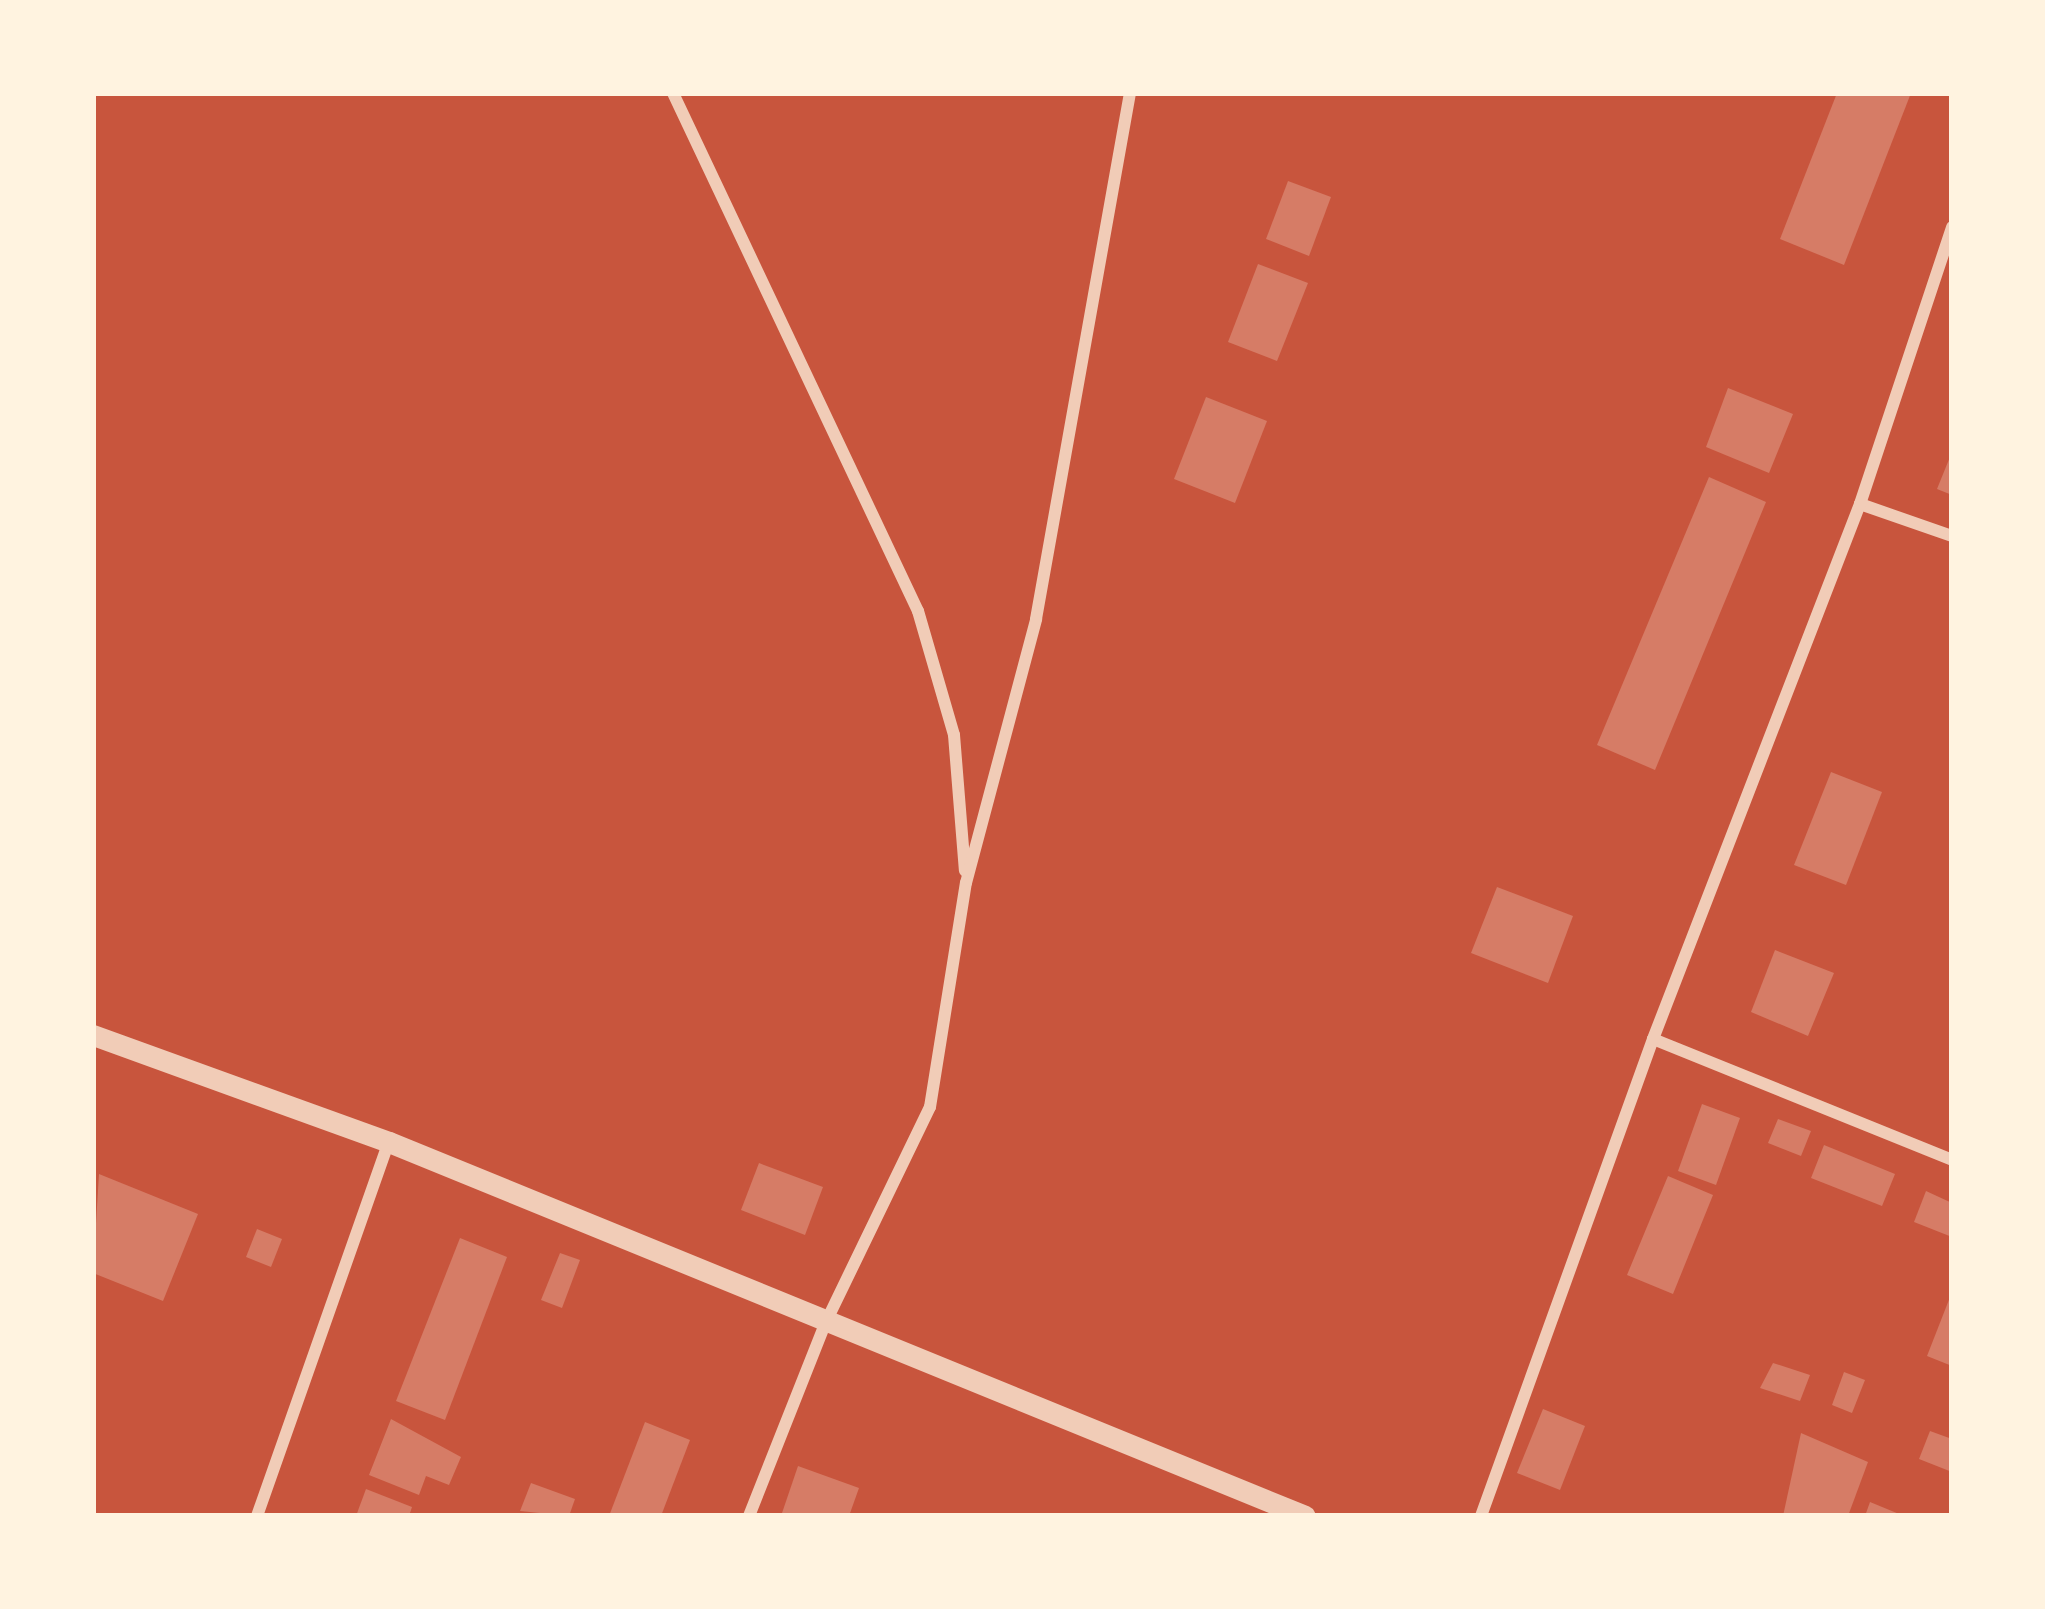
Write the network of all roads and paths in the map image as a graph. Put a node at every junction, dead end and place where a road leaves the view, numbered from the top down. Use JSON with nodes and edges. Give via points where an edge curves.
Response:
{"nodes":[{"id":1,"x":674,"y":93,"type":"edge"},
{"id":2,"x":1130,"y":93,"type":"edge"},
{"id":3,"x":1952,"y":227,"type":"edge"},
{"id":4,"x":1860,"y":504,"type":"junction"},
{"id":5,"x":1952,"y":536,"type":"edge"},
{"id":6,"x":966,"y":883,"type":"junction"},
{"id":7,"x":93,"y":1035,"type":"edge"},
{"id":8,"x":1653,"y":1039,"type":"junction"},
{"id":9,"x":389,"y":1142,"type":"junction"},
{"id":10,"x":1952,"y":1160,"type":"edge"},
{"id":11,"x":824,"y":1324,"type":"junction"},
{"id":12,"x":257,"y":1516,"type":"edge"},
{"id":13,"x":749,"y":1516,"type":"edge"},
{"id":14,"x":1305,"y":1516,"type":"edge"},
{"id":15,"x":1481,"y":1516,"type":"edge"}],
"edges":[{"from":1,"to":6,"type":"street","via":[[918,611],[954,735]]},
{"from":2,"to":6,"type":"street","via":[[1036,619]]},
{"from":3,"to":4,"type":"street"},
{"from":4,"to":5,"type":"street"},
{"from":4,"to":8,"type":"street"},
{"from":6,"to":11,"type":"street","via":[[930,1107]]},
{"from":7,"to":9,"type":"street"},
{"from":8,"to":10,"type":"street"},
{"from":8,"to":15,"type":"street"},
{"from":9,"to":11,"type":"street"},
{"from":9,"to":12,"type":"street"},
{"from":11,"to":13,"type":"street"},
{"from":11,"to":14,"type":"street"}]}
